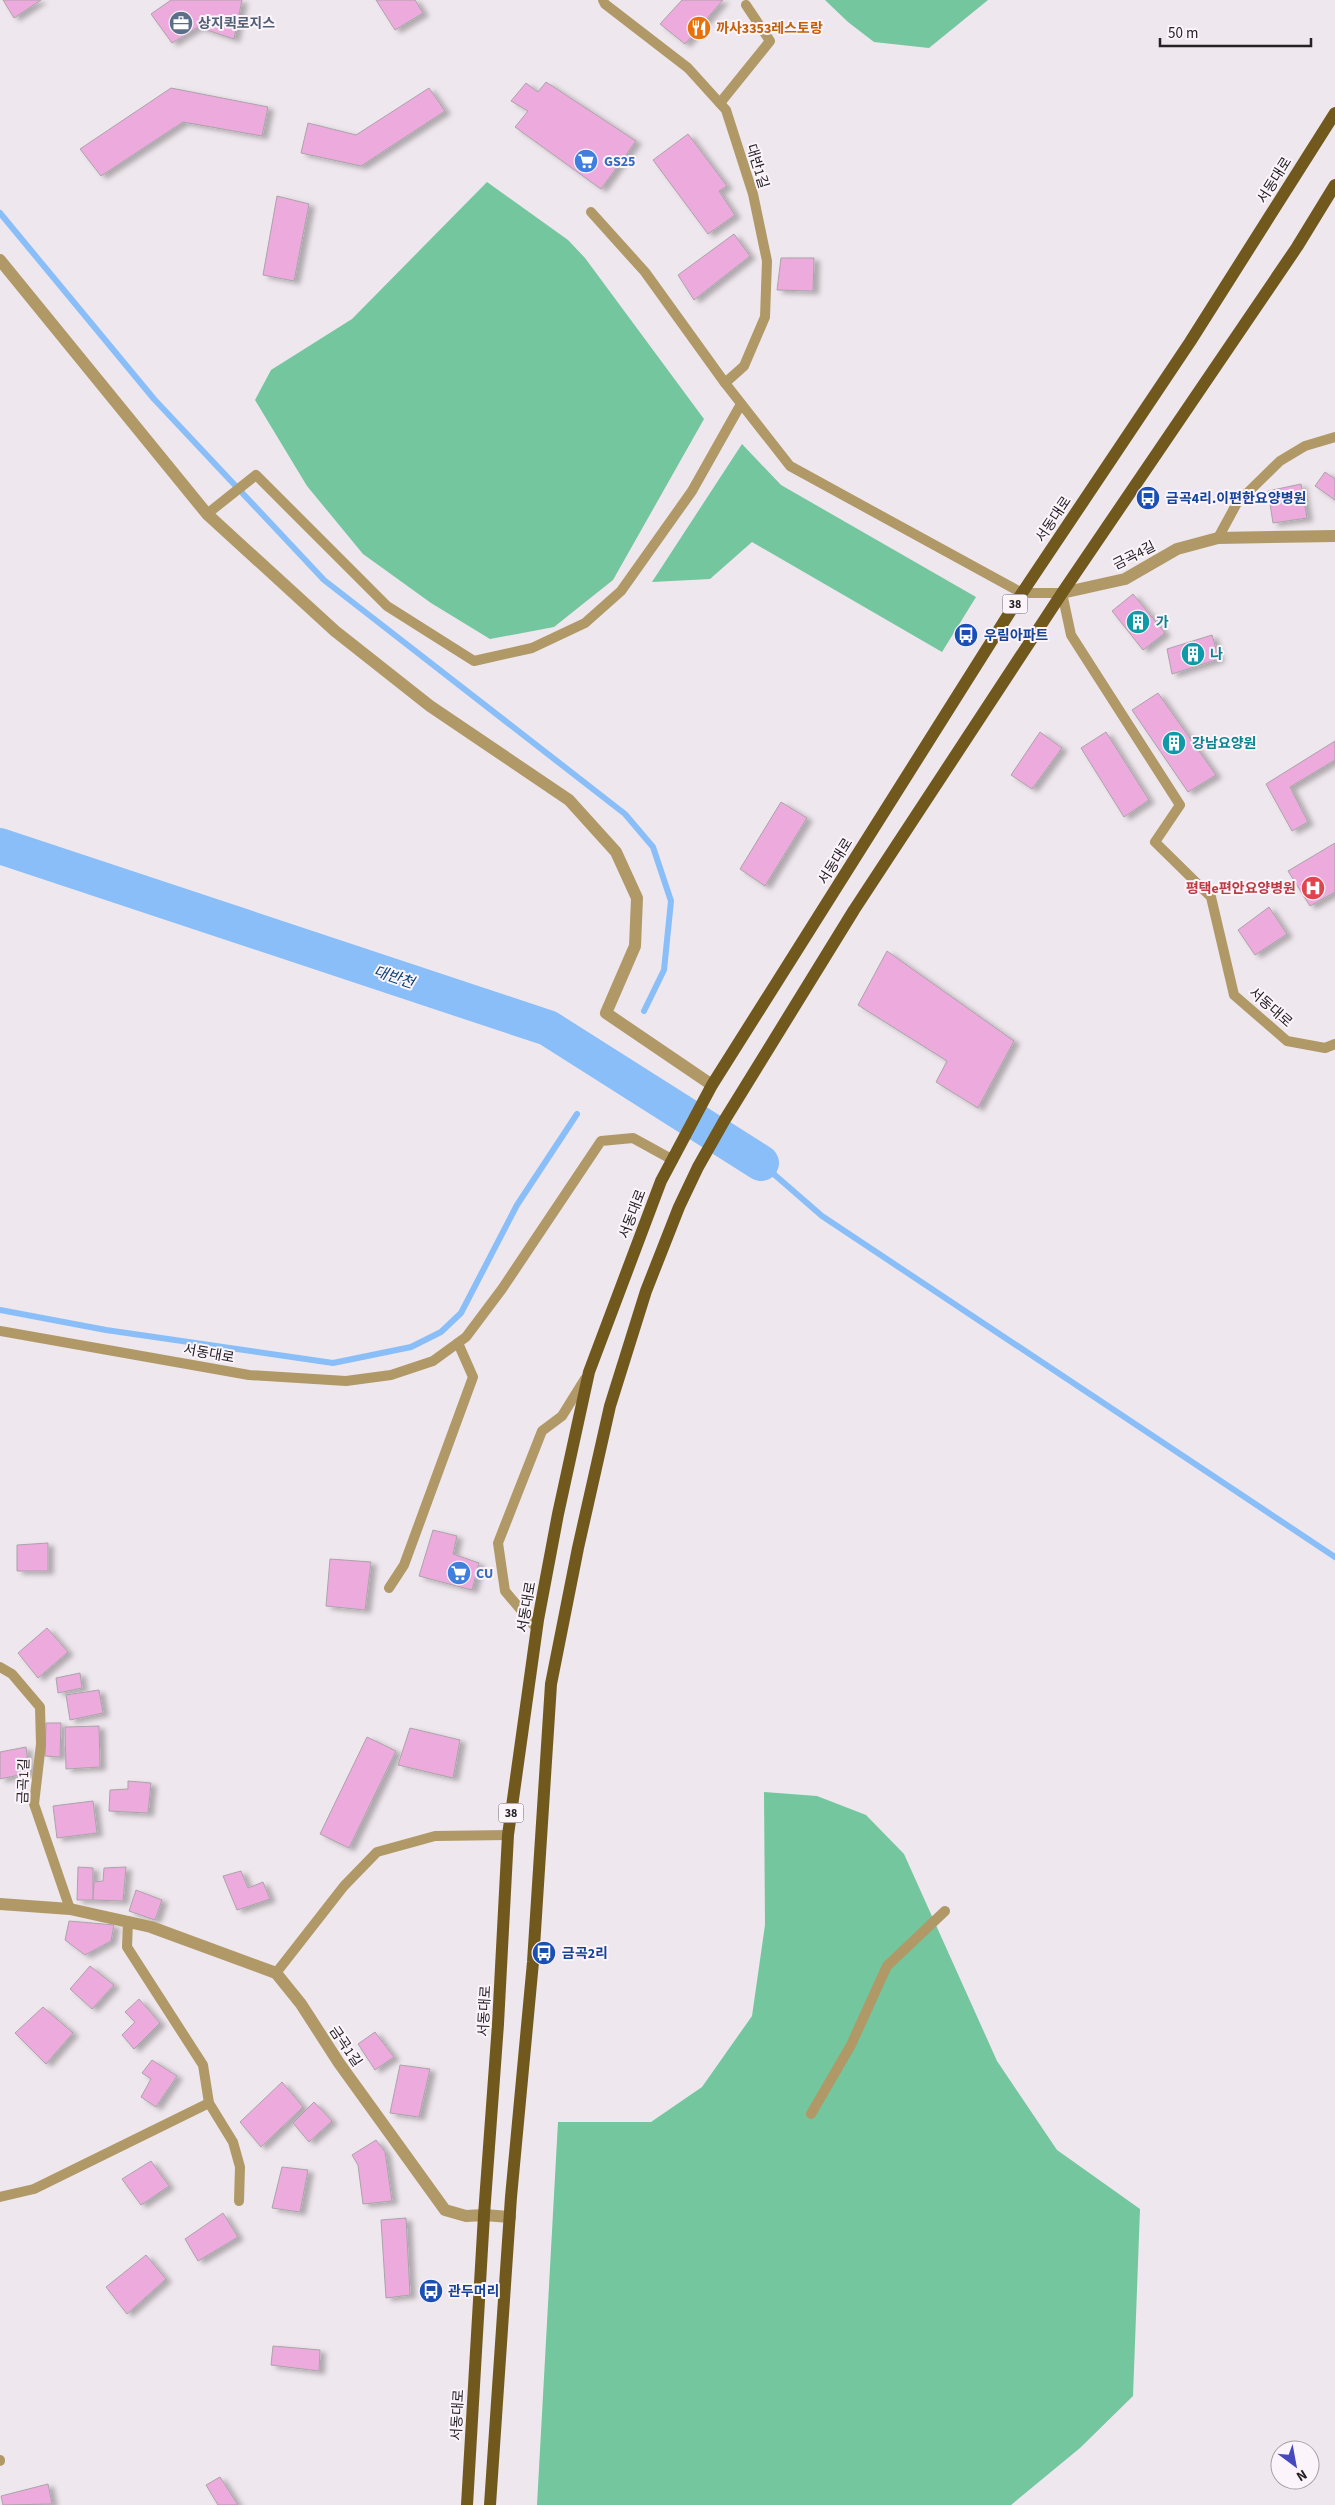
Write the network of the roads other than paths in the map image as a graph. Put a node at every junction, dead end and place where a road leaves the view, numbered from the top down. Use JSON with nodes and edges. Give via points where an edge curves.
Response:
{"nodes":[{"id":1,"x":603,"y":0,"type":"edge"},
{"id":2,"x":746,"y":5,"type":"dead end"},
{"id":3,"x":720,"y":103,"type":"junction"},
{"id":4,"x":1335,"y":113,"type":"edge"},
{"id":5,"x":1335,"y":185,"type":"edge"},
{"id":6,"x":591,"y":212,"type":"dead end"},
{"id":7,"x":0,"y":260,"type":"edge"},
{"id":8,"x":726,"y":383,"type":"junction"},
{"id":9,"x":742,"y":404,"type":"junction"},
{"id":10,"x":1335,"y":437,"type":"edge"},
{"id":11,"x":207,"y":514,"type":"junction"},
{"id":12,"x":1335,"y":536,"type":"edge"},
{"id":13,"x":1218,"y":538,"type":"junction"},
{"id":14,"x":1022,"y":593,"type":"junction"},
{"id":15,"x":1062,"y":593,"type":"junction"},
{"id":16,"x":1335,"y":1044,"type":"edge"},
{"id":17,"x":712,"y":1085,"type":"junction"},
{"id":18,"x":673,"y":1160,"type":"junction"},
{"id":19,"x":0,"y":1331,"type":"edge"},
{"id":20,"x":458,"y":1343,"type":"junction"},
{"id":21,"x":590,"y":1372,"type":"junction"},
{"id":22,"x":389,"y":1588,"type":"dead end"},
{"id":23,"x":537,"y":1629,"type":"junction"},
{"id":24,"x":0,"y":1667,"type":"edge"},
{"id":25,"x":508,"y":1835,"type":"junction"},
{"id":26,"x":0,"y":1904,"type":"edge"},
{"id":27,"x":70,"y":1909,"type":"junction"},
{"id":28,"x":945,"y":1911,"type":"dead end"},
{"id":29,"x":128,"y":1921,"type":"junction"},
{"id":30,"x":276,"y":1973,"type":"junction"},
{"id":31,"x":209,"y":2103,"type":"junction"},
{"id":32,"x":811,"y":2114,"type":"dead end"},
{"id":33,"x":0,"y":2197,"type":"edge"},
{"id":34,"x":239,"y":2200,"type":"dead end"},
{"id":35,"x":484,"y":2215,"type":"junction"},
{"id":36,"x":510,"y":2217,"type":"junction"},
{"id":37,"x":467,"y":2505,"type":"edge"},
{"id":38,"x":490,"y":2505,"type":"edge"}],
"edges":[{"from":1,"to":3,"type":"lane","name":"대반1길","via":[[688,68]]},
{"from":2,"to":3,"type":"lane","via":[[770,41]]},
{"from":3,"to":8,"type":"lane","name":"대반1길","via":[[726,110],[753,194],[767,261],[765,317],[744,366]]},
{"from":4,"to":14,"type":"main road","name":"서동대로","number":"38","via":[[1190,342]]},
{"from":5,"to":15,"type":"main road","number":"38","via":[[1286,263]]},
{"from":6,"to":8,"type":"lane","via":[[645,272]]},
{"from":7,"to":11,"type":"street"},
{"from":8,"to":9,"type":"lane"},
{"from":9,"to":11,"type":"lane","via":[[692,491],[621,591],[585,623],[532,648],[474,661],[387,606],[256,475]]},
{"from":9,"to":14,"type":"lane","via":[[790,466]]},
{"from":10,"to":13,"type":"lane","via":[[1305,446],[1280,461],[1238,503]]},
{"from":11,"to":17,"type":"street","via":[[335,631],[430,706],[569,800],[616,852],[637,898],[635,946],[606,1013]]},
{"from":12,"to":13,"type":"street","name":"금곡4길"},
{"from":13,"to":15,"type":"street","name":"금곡4길","via":[[1177,549],[1126,579]]},
{"from":14,"to":15,"type":"lane"},
{"from":14,"to":17,"type":"main road","name":"서동대로","number":"38"},
{"from":15,"to":16,"type":"lane","name":"서동대로","via":[[1072,636],[1180,806],[1155,842],[1211,898],[1234,995],[1287,1041],[1325,1048]]},
{"from":15,"to":36,"type":"main road","number":"38","via":[[854,910],[724,1121],[679,1207],[646,1291],[610,1406],[551,1684],[533,1962]]},
{"from":17,"to":18,"type":"main road","name":"서동대로","number":"38"},
{"from":18,"to":20,"type":"lane","name":"서동대로","via":[[632,1138],[601,1141],[502,1289]]},
{"from":18,"to":21,"type":"main road","name":"서동대로","number":"38","via":[[661,1181]]},
{"from":19,"to":20,"type":"lane","name":"서동대로","via":[[249,1375],[346,1381],[391,1375],[433,1361]]},
{"from":20,"to":22,"type":"lane","via":[[473,1377],[404,1565]]},
{"from":21,"to":23,"type":"main road","name":"서동대로","number":"38","via":[[558,1514]]},
{"from":21,"to":23,"type":"lane","via":[[562,1416],[542,1431],[498,1544],[505,1592]]},
{"from":23,"to":25,"type":"main road","name":"서동대로","number":"38"},
{"from":24,"to":27,"type":"lane","name":"금곡1길","via":[[12,1674],[40,1707],[34,1804]]},
{"from":25,"to":30,"type":"lane","via":[[435,1836],[377,1852],[344,1886]]},
{"from":25,"to":35,"type":"main road","name":"서동대로","number":"38"},
{"from":26,"to":27,"type":"street"},
{"from":27,"to":29,"type":"street"},
{"from":28,"to":32,"type":"lane","via":[[887,1966],[851,2045]]},
{"from":29,"to":30,"type":"street"},
{"from":29,"to":31,"type":"lane","via":[[127,1946],[203,2065]]},
{"from":30,"to":35,"type":"street","name":"금곡1길","via":[[445,2210],[466,2216]]},
{"from":31,"to":33,"type":"lane","via":[[34,2189]]},
{"from":31,"to":34,"type":"lane","via":[[233,2142],[240,2167]]},
{"from":35,"to":36,"type":"street","name":"금곡1길"},
{"from":35,"to":37,"type":"main road","name":"서동대로","number":"38"},
{"from":36,"to":38,"type":"main road","number":"38"}]}
